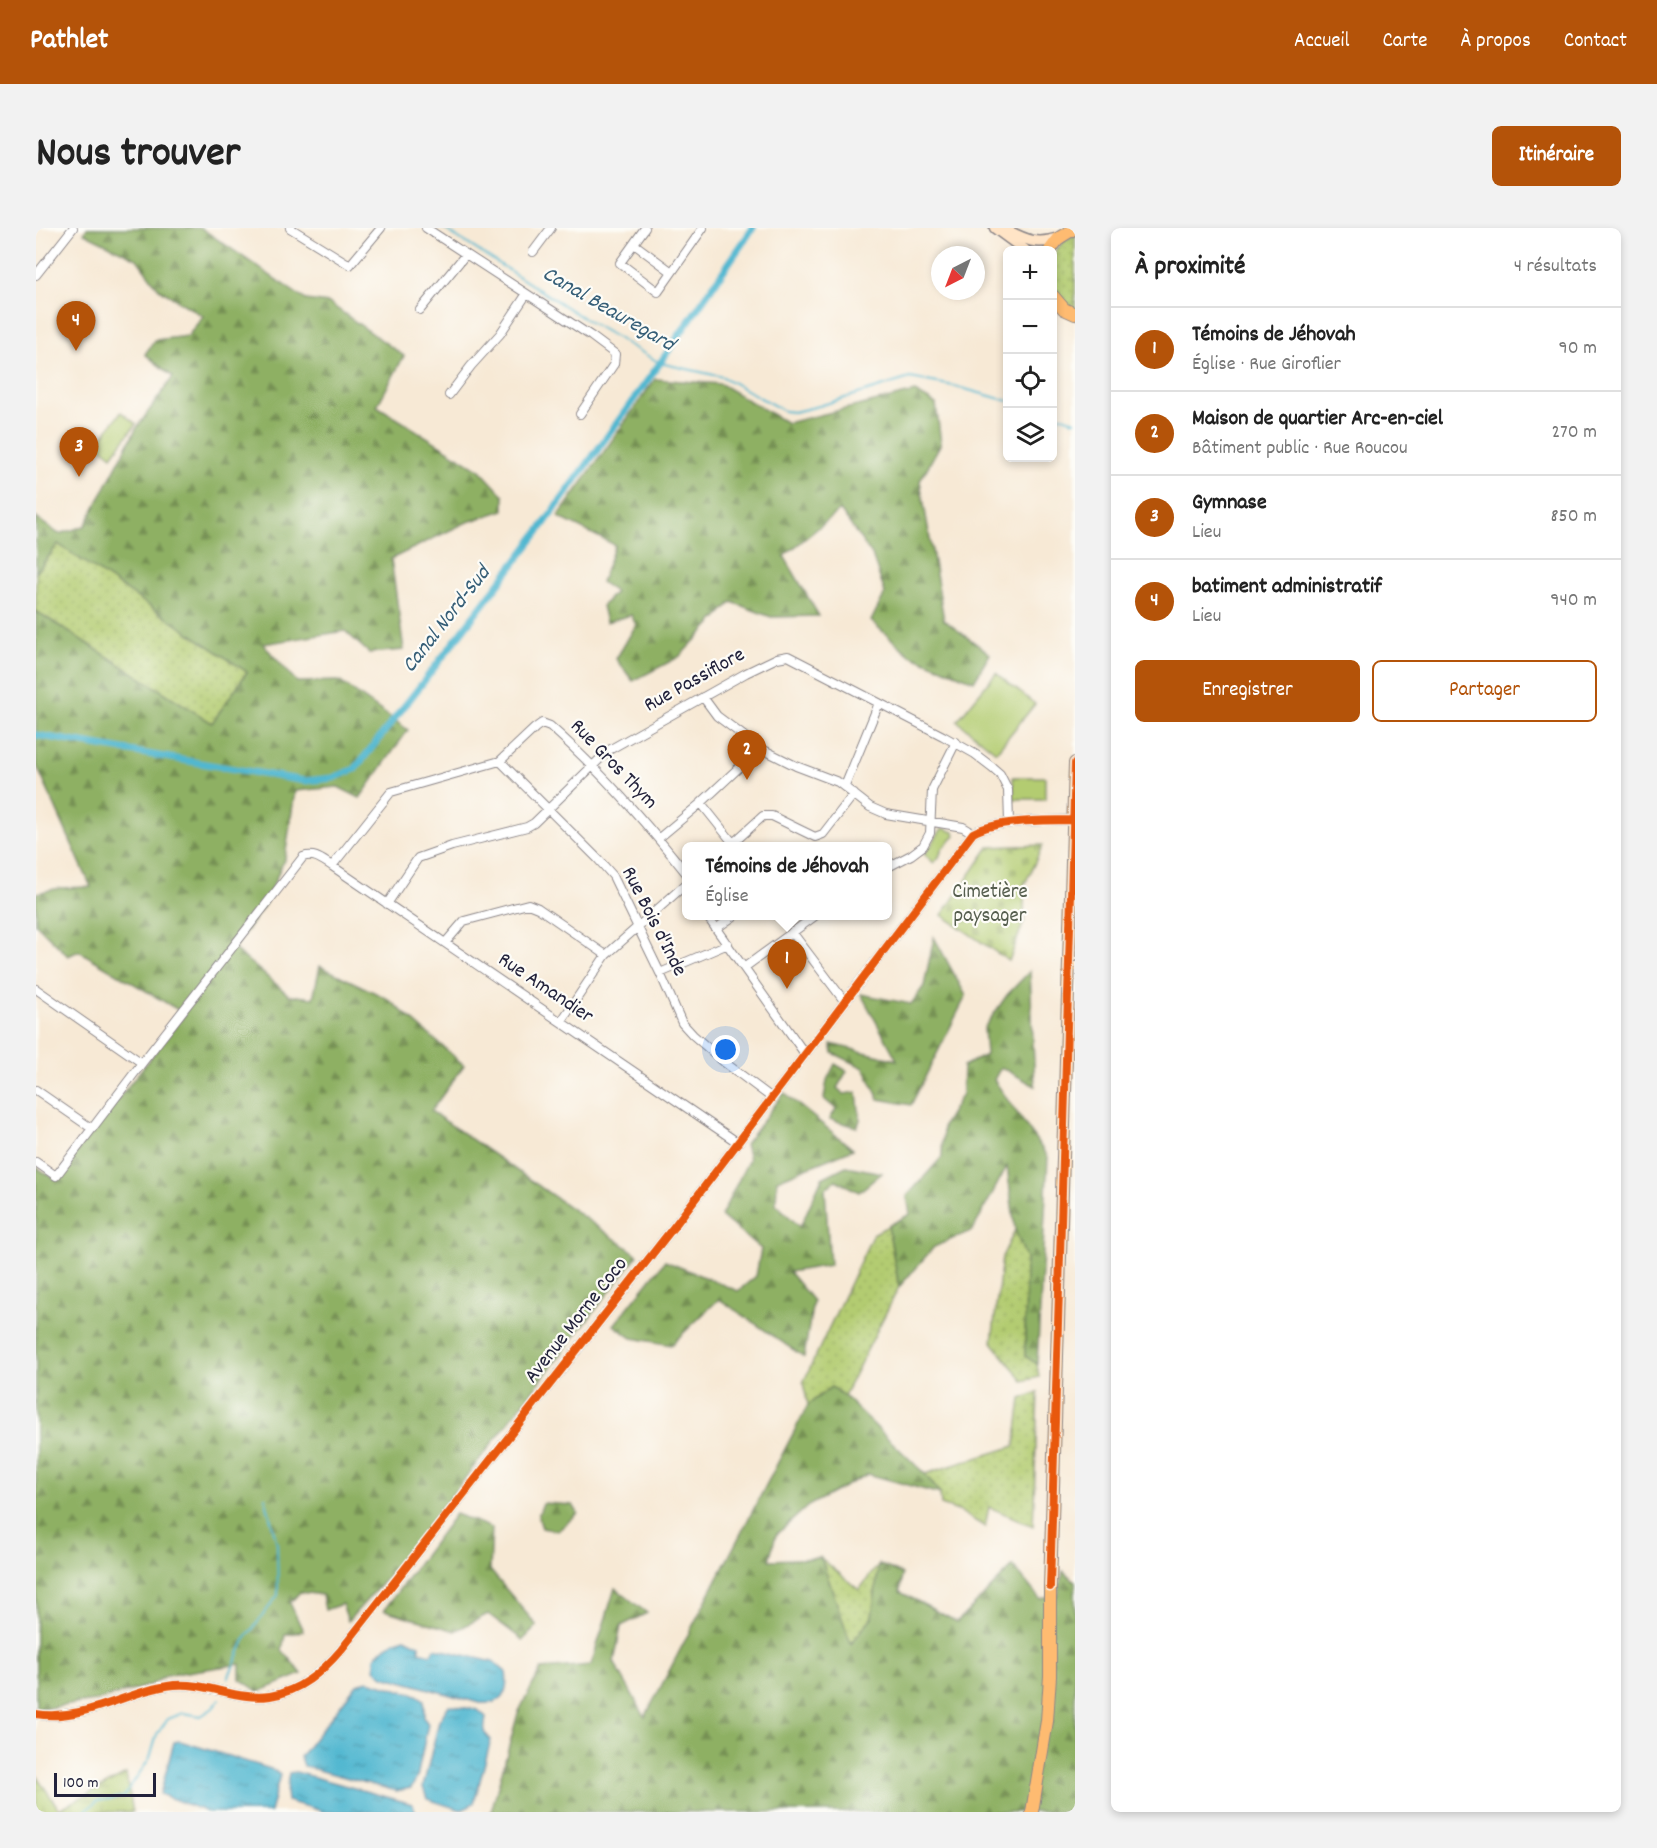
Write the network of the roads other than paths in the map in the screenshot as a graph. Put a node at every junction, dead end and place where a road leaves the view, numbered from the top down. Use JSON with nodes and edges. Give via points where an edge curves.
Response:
{"nodes":[{"id":1,"x":73,"y":228,"type":"edge"},
{"id":2,"x":290,"y":228,"type":"edge"},
{"id":3,"x":381,"y":228,"type":"edge"},
{"id":4,"x":426,"y":228,"type":"edge"},
{"id":5,"x":551,"y":228,"type":"edge"},
{"id":6,"x":645,"y":228,"type":"edge"},
{"id":7,"x":703,"y":228,"type":"edge"},
{"id":8,"x":995,"y":228,"type":"edge"},
{"id":9,"x":1002,"y":228,"type":"edge"},
{"id":10,"x":1075,"y":228,"type":"edge"},
{"id":11,"x":1059,"y":238,"type":"junction"},
{"id":12,"x":633,"y":244,"type":"junction"},
{"id":13,"x":1020,"y":246,"type":"edge"},
{"id":14,"x":1053,"y":246,"type":"edge"},
{"id":15,"x":533,"y":252,"type":"dead end"},
{"id":16,"x":466,"y":254,"type":"junction"},
{"id":17,"x":672,"y":272,"type":"junction"},
{"id":18,"x":36,"y":275,"type":"edge"},
{"id":19,"x":526,"y":295,"type":"junction"},
{"id":20,"x":1057,"y":300,"type":"edge"},
{"id":21,"x":420,"y":310,"type":"dead end"},
{"id":22,"x":1073,"y":314,"type":"edge"},
{"id":23,"x":449,"y":395,"type":"dead end"},
{"id":24,"x":580,"y":414,"type":"dead end"},
{"id":25,"x":703,"y":697,"type":"junction"},
{"id":26,"x":879,"y":703,"type":"junction"},
{"id":27,"x":956,"y":742,"type":"junction"},
{"id":28,"x":760,"y":748,"type":"junction"},
{"id":29,"x":500,"y":760,"type":"junction"},
{"id":30,"x":1075,"y":763,"type":"edge"},
{"id":31,"x":593,"y":766,"type":"junction"},
{"id":32,"x":845,"y":786,"type":"junction"},
{"id":33,"x":854,"y":794,"type":"junction"},
{"id":34,"x":701,"y":804,"type":"junction"},
{"id":35,"x":548,"y":809,"type":"junction"},
{"id":36,"x":1073,"y":820,"type":"junction"},
{"id":37,"x":931,"y":822,"type":"junction"},
{"id":38,"x":1008,"y":824,"type":"junction"},
{"id":39,"x":973,"y":832,"type":"junction"},
{"id":40,"x":659,"y":838,"type":"junction"},
{"id":41,"x":729,"y":842,"type":"edge"},
{"id":42,"x":734,"y":842,"type":"edge"},
{"id":43,"x":892,"y":865,"type":"edge"},
{"id":44,"x":332,"y":866,"type":"junction"},
{"id":45,"x":682,"y":867,"type":"edge"},
{"id":46,"x":682,"y":889,"type":"edge"},
{"id":47,"x":387,"y":904,"type":"junction"},
{"id":48,"x":711,"y":920,"type":"edge"},
{"id":49,"x":727,"y":920,"type":"edge"},
{"id":50,"x":808,"y":920,"type":"edge"},
{"id":51,"x":637,"y":926,"type":"junction"},
{"id":52,"x":717,"y":928,"type":"junction"},
{"id":53,"x":792,"y":932,"type":"junction"},
{"id":54,"x":445,"y":943,"type":"junction"},
{"id":55,"x":728,"y":944,"type":"junction"},
{"id":56,"x":606,"y":955,"type":"junction"},
{"id":57,"x":745,"y":967,"type":"junction"},
{"id":58,"x":660,"y":973,"type":"junction"},
{"id":59,"x":36,"y":988,"type":"edge"},
{"id":60,"x":845,"y":1002,"type":"junction"},
{"id":61,"x":561,"y":1022,"type":"junction"},
{"id":62,"x":805,"y":1054,"type":"junction"},
{"id":63,"x":142,"y":1063,"type":"junction"},
{"id":64,"x":36,"y":1090,"type":"edge"},
{"id":65,"x":771,"y":1098,"type":"junction"},
{"id":66,"x":91,"y":1128,"type":"junction"},
{"id":67,"x":737,"y":1142,"type":"junction"},
{"id":68,"x":36,"y":1162,"type":"edge"},
{"id":69,"x":36,"y":1714,"type":"edge"},
{"id":70,"x":1032,"y":1812,"type":"edge"}],
"edges":[{"from":1,"to":18,"type":"street"},
{"from":2,"to":3,"type":"street","via":[[350,265]]},
{"from":4,"to":16,"type":"street"},
{"from":5,"to":15,"type":"street"},
{"from":6,"to":12,"type":"street"},
{"from":7,"to":17,"type":"street"},
{"from":8,"to":13,"type":"main road"},
{"from":9,"to":11,"type":"main road","via":[[1041,243]]},
{"from":10,"to":11,"type":"main road"},
{"from":11,"to":14,"type":"main road"},
{"from":12,"to":17,"type":"street"},
{"from":12,"to":17,"type":"street","via":[[620,263],[658,292]]},
{"from":16,"to":19,"type":"street"},
{"from":16,"to":21,"type":"street"},
{"from":19,"to":23,"type":"street","via":[[500,334]]},
{"from":19,"to":24,"type":"street","via":[[615,354],[614,364]]},
{"from":20,"to":22,"type":"main road"},
{"from":25,"to":26,"type":"street","name":"Rue Passiflore","via":[[788,656]]},
{"from":25,"to":28,"type":"street","via":[[717,716]]},
{"from":25,"to":31,"type":"street","name":"Rue Passiflore","via":[[609,750]]},
{"from":26,"to":27,"type":"street","name":"Rue Passiflore"},
{"from":26,"to":32,"type":"street"},
{"from":27,"to":37,"type":"street","via":[[932,790]]},
{"from":27,"to":38,"type":"street","name":"Rue Passiflore","via":[[1000,774],[1008,790]]},
{"from":28,"to":32,"type":"street"},
{"from":28,"to":34,"type":"street"},
{"from":29,"to":31,"type":"street","name":"Rue Gros Thym","via":[[542,723]]},
{"from":29,"to":35,"type":"street","name":"Rue Bois d'Inde"},
{"from":29,"to":44,"type":"street","name":"Rue Gros Thym","via":[[391,792]]},
{"from":30,"to":36,"type":"main road"},
{"from":31,"to":35,"type":"street","name":"Rue Passiflore"},
{"from":31,"to":40,"type":"street","name":"Rue Gros Thym"},
{"from":32,"to":33,"type":"street"},
{"from":33,"to":37,"type":"street","via":[[886,814]]},
{"from":33,"to":42,"type":"street","via":[[823,834],[815,837],[772,816],[763,816]]},
{"from":34,"to":40,"type":"street"},
{"from":34,"to":41,"type":"street"},
{"from":35,"to":47,"type":"street","name":"Rue Passiflore","via":[[527,827],[418,858]]},
{"from":35,"to":51,"type":"street","name":"Rue Bois d'Inde","via":[[613,876]]},
{"from":36,"to":38,"type":"street"},
{"from":36,"to":70,"type":"main road","via":[[1050,1676]]},
{"from":37,"to":39,"type":"street"},
{"from":37,"to":43,"type":"street","via":[[923,846]]},
{"from":38,"to":39,"type":"street"},
{"from":39,"to":60,"type":"street","name":"Avenue Morne Coco"},
{"from":40,"to":45,"type":"street","name":"Rue Gros Thym"},
{"from":44,"to":47,"type":"street","name":"Rue Amandier"},
{"from":44,"to":63,"type":"street","name":"Rue Amandier","via":[[317,856],[303,857]]},
{"from":46,"to":51,"type":"street"},
{"from":47,"to":54,"type":"street","name":"Rue Amandier"},
{"from":48,"to":52,"type":"street"},
{"from":49,"to":52,"type":"street"},
{"from":50,"to":53,"type":"street"},
{"from":51,"to":56,"type":"street"},
{"from":51,"to":58,"type":"street","name":"Rue Bois d'Inde"},
{"from":52,"to":55,"type":"street"},
{"from":53,"to":57,"type":"street"},
{"from":53,"to":60,"type":"street"},
{"from":54,"to":56,"type":"street","via":[[464,921],[528,904]]},
{"from":54,"to":61,"type":"street","name":"Rue Amandier"},
{"from":55,"to":57,"type":"street"},
{"from":55,"to":58,"type":"street"},
{"from":56,"to":61,"type":"street"},
{"from":57,"to":62,"type":"street"},
{"from":58,"to":65,"type":"street","name":"Rue Bois d'Inde","via":[[687,1029]]},
{"from":59,"to":63,"type":"street"},
{"from":60,"to":62,"type":"street","name":"Avenue Morne Coco"},
{"from":61,"to":67,"type":"street","name":"Rue Amandier"},
{"from":62,"to":65,"type":"street","name":"Avenue Morne Coco"},
{"from":63,"to":66,"type":"street","name":"Rue Amandier"},
{"from":64,"to":66,"type":"street"},
{"from":65,"to":67,"type":"street","name":"Avenue Morne Coco"},
{"from":66,"to":68,"type":"street","name":"Rue Amandier","via":[[56,1176]]},
{"from":67,"to":69,"type":"street","name":"Avenue Morne Coco","via":[[418,1554],[341,1650],[311,1680],[269,1696],[174,1685],[95,1708],[66,1714]]}]}
